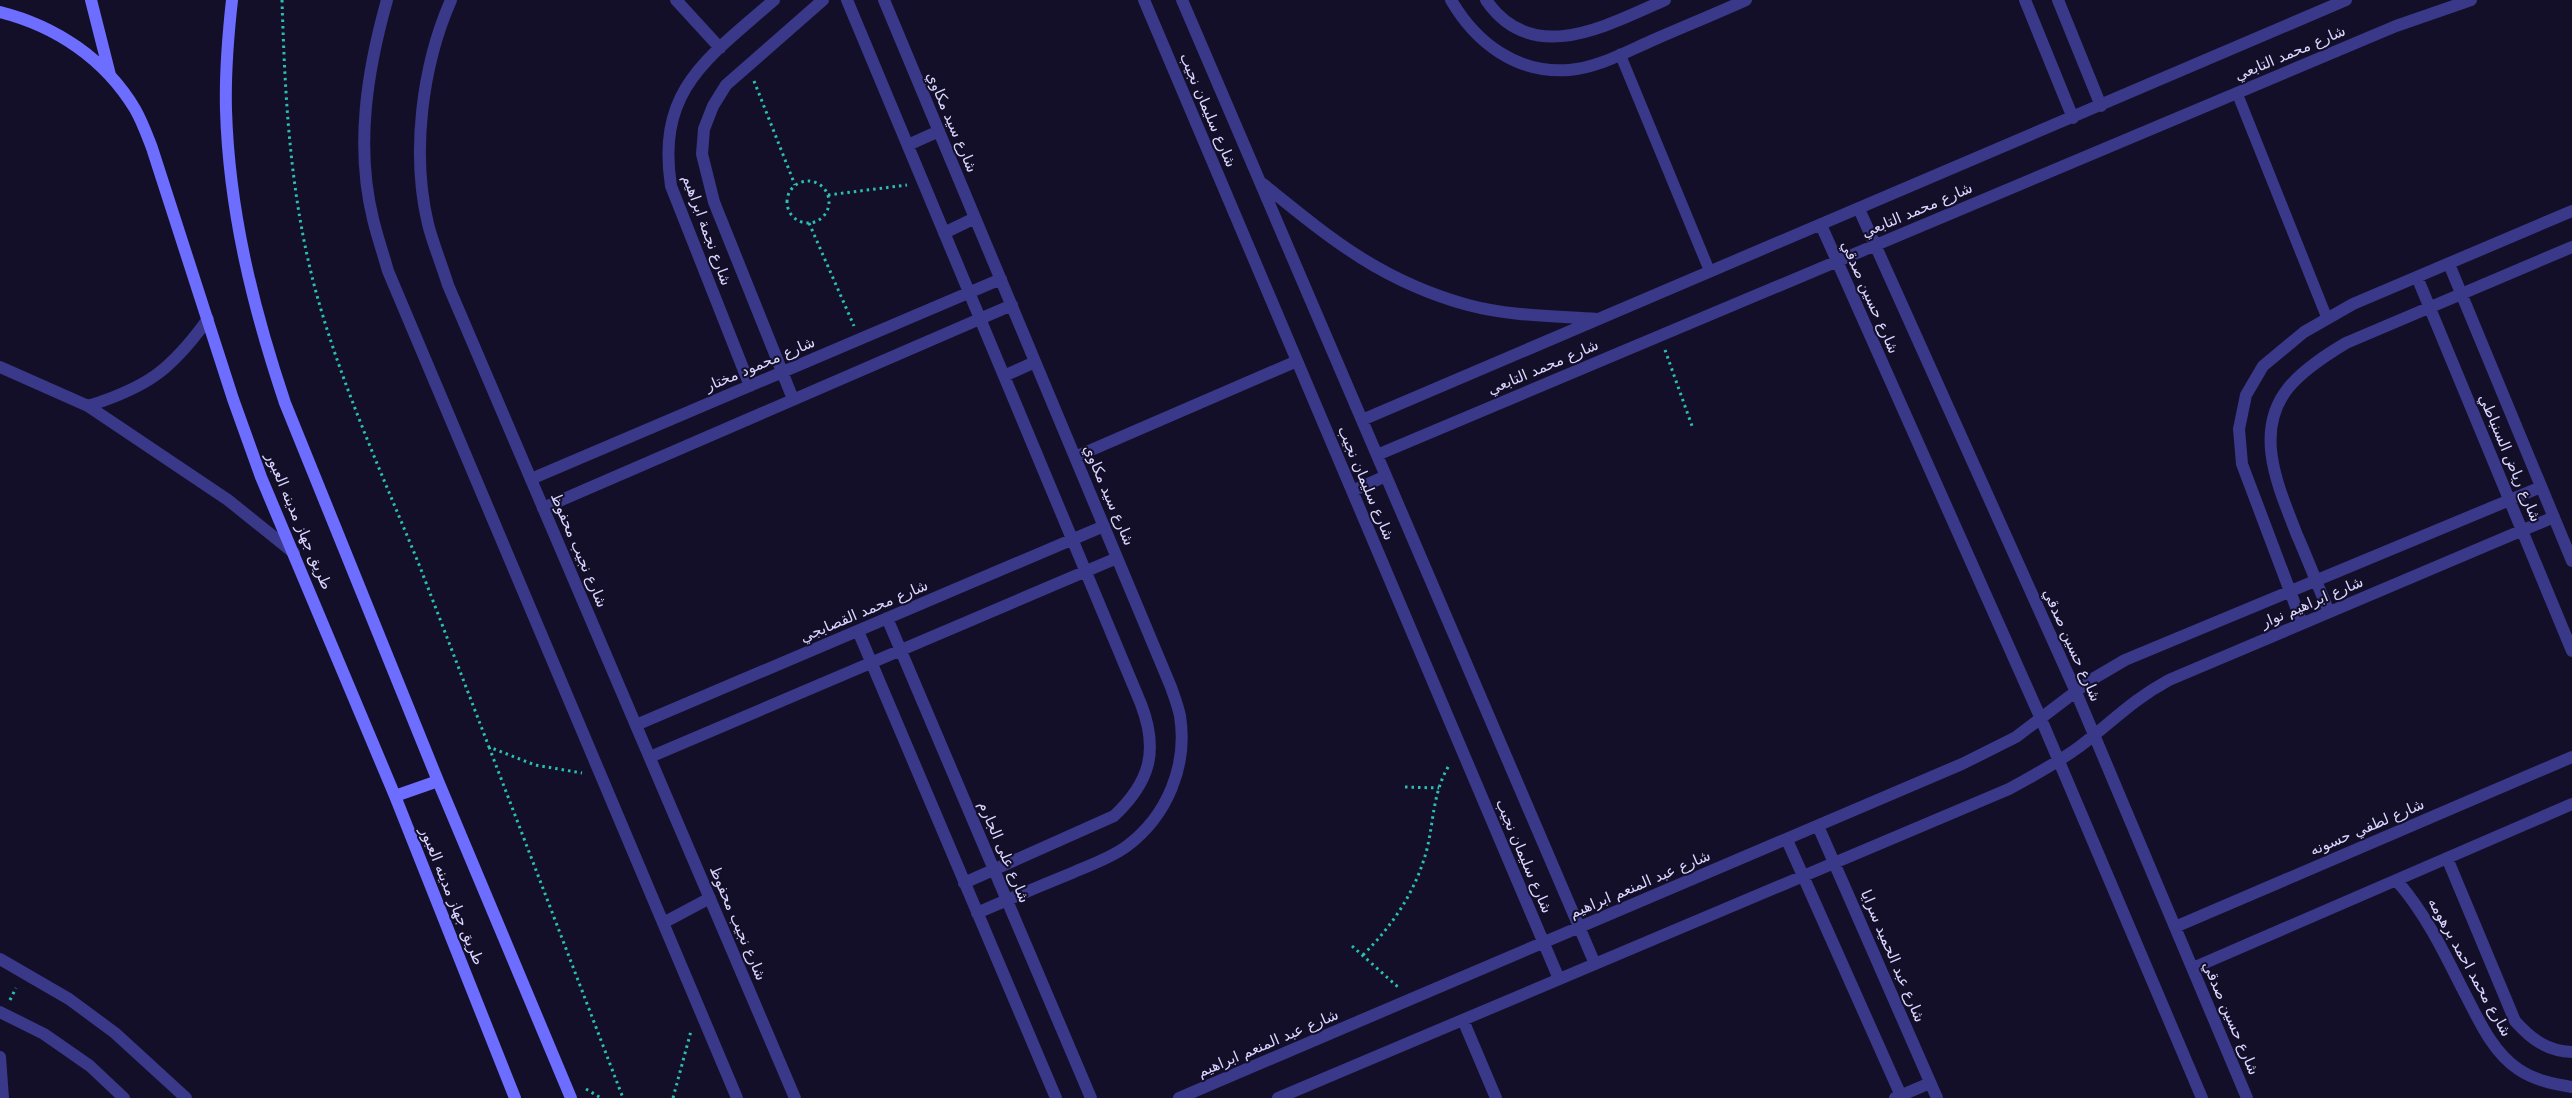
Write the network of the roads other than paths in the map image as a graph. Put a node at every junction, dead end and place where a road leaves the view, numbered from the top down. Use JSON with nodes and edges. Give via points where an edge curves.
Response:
{"nodes":[{"id":1,"x":91,"y":0,"type":"edge"},
{"id":2,"x":232,"y":0,"type":"edge"},
{"id":3,"x":386,"y":0,"type":"edge"},
{"id":4,"x":451,"y":0,"type":"edge"},
{"id":5,"x":676,"y":0,"type":"edge"},
{"id":6,"x":774,"y":0,"type":"edge"},
{"id":7,"x":823,"y":0,"type":"edge"},
{"id":8,"x":847,"y":0,"type":"edge"},
{"id":9,"x":884,"y":0,"type":"edge"},
{"id":10,"x":1144,"y":0,"type":"edge"},
{"id":11,"x":1182,"y":0,"type":"edge"},
{"id":12,"x":1451,"y":0,"type":"edge"},
{"id":13,"x":1486,"y":0,"type":"edge"},
{"id":14,"x":1665,"y":0,"type":"edge"},
{"id":15,"x":1746,"y":0,"type":"edge"},
{"id":16,"x":2025,"y":0,"type":"edge"},
{"id":17,"x":2058,"y":0,"type":"edge"},
{"id":18,"x":2346,"y":0,"type":"edge"},
{"id":19,"x":2471,"y":0,"type":"edge"},
{"id":20,"x":0,"y":12,"type":"edge"},
{"id":21,"x":720,"y":48,"type":"junction"},
{"id":22,"x":1620,"y":54,"type":"junction"},
{"id":23,"x":110,"y":75,"type":"junction"},
{"id":24,"x":2237,"y":93,"type":"junction"},
{"id":25,"x":2101,"y":106,"type":"junction"},
{"id":26,"x":2073,"y":118,"type":"junction"},
{"id":27,"x":939,"y":131,"type":"junction"},
{"id":28,"x":908,"y":145,"type":"junction"},
{"id":29,"x":1260,"y":182,"type":"junction"},
{"id":30,"x":1859,"y":209,"type":"junction"},
{"id":31,"x":2572,"y":211,"type":"edge"},
{"id":32,"x":975,"y":218,"type":"junction"},
{"id":33,"x":1821,"y":225,"type":"junction"},
{"id":34,"x":944,"y":233,"type":"junction"},
{"id":35,"x":1876,"y":245,"type":"junction"},
{"id":36,"x":2572,"y":247,"type":"edge"},
{"id":37,"x":1837,"y":262,"type":"junction"},
{"id":38,"x":2449,"y":264,"type":"junction"},
{"id":39,"x":1710,"y":272,"type":"junction"},
{"id":40,"x":2417,"y":277,"type":"junction"},
{"id":41,"x":1001,"y":279,"type":"junction"},
{"id":42,"x":969,"y":293,"type":"junction"},
{"id":43,"x":2461,"y":293,"type":"junction"},
{"id":44,"x":1012,"y":305,"type":"junction"},
{"id":45,"x":2429,"y":306,"type":"junction"},
{"id":46,"x":980,"y":318,"type":"junction"},
{"id":47,"x":2327,"y":318,"type":"junction"},
{"id":48,"x":208,"y":319,"type":"junction"},
{"id":49,"x":1599,"y":319,"type":"junction"},
{"id":50,"x":1297,"y":361,"type":"junction"},
{"id":51,"x":1036,"y":362,"type":"junction"},
{"id":52,"x":0,"y":367,"type":"edge"},
{"id":53,"x":782,"y":372,"type":"junction"},
{"id":54,"x":1004,"y":376,"type":"junction"},
{"id":55,"x":750,"y":386,"type":"junction"},
{"id":56,"x":793,"y":399,"type":"junction"},
{"id":57,"x":88,"y":406,"type":"junction"},
{"id":58,"x":1362,"y":420,"type":"junction"},
{"id":59,"x":1377,"y":455,"type":"junction"},
{"id":60,"x":1075,"y":457,"type":"junction"},
{"id":61,"x":1386,"y":476,"type":"junction"},
{"id":62,"x":531,"y":479,"type":"junction"},
{"id":63,"x":2541,"y":487,"type":"junction"},
{"id":64,"x":1352,"y":491,"type":"junction"},
{"id":65,"x":2509,"y":500,"type":"junction"},
{"id":66,"x":543,"y":508,"type":"junction"},
{"id":67,"x":2554,"y":517,"type":"junction"},
{"id":68,"x":1104,"y":526,"type":"junction"},
{"id":69,"x":2522,"y":531,"type":"junction"},
{"id":70,"x":1072,"y":540,"type":"junction"},
{"id":71,"x":294,"y":553,"type":"junction"},
{"id":72,"x":1118,"y":558,"type":"junction"},
{"id":73,"x":2572,"y":561,"type":"edge"},
{"id":74,"x":1086,"y":572,"type":"junction"},
{"id":75,"x":2316,"y":580,"type":"junction"},
{"id":76,"x":2290,"y":592,"type":"junction"},
{"id":77,"x":2329,"y":612,"type":"junction"},
{"id":78,"x":887,"y":618,"type":"junction"},
{"id":79,"x":2302,"y":623,"type":"junction"},
{"id":80,"x":858,"y":631,"type":"junction"},
{"id":81,"x":901,"y":650,"type":"junction"},
{"id":82,"x":2572,"y":651,"type":"edge"},
{"id":83,"x":871,"y":663,"type":"junction"},
{"id":84,"x":2076,"y":692,"type":"junction"},
{"id":85,"x":2041,"y":719,"type":"junction"},
{"id":86,"x":636,"y":726,"type":"junction"},
{"id":87,"x":2094,"y":735,"type":"junction"},
{"id":88,"x":650,"y":757,"type":"junction"},
{"id":89,"x":2572,"y":757,"type":"edge"},
{"id":90,"x":2058,"y":761,"type":"junction"},
{"id":91,"x":438,"y":781,"type":"junction"},
{"id":92,"x":395,"y":796,"type":"junction"},
{"id":93,"x":2572,"y":804,"type":"edge"},
{"id":94,"x":1818,"y":826,"type":"junction"},
{"id":95,"x":1788,"y":840,"type":"junction"},
{"id":96,"x":2447,"y":858,"type":"junction"},
{"id":97,"x":1834,"y":862,"type":"junction"},
{"id":98,"x":994,"y":870,"type":"junction"},
{"id":99,"x":1804,"y":876,"type":"junction"},
{"id":100,"x":2397,"y":881,"type":"junction"},
{"id":101,"x":964,"y":883,"type":"junction"},
{"id":102,"x":710,"y":898,"type":"junction"},
{"id":103,"x":1007,"y":900,"type":"junction"},
{"id":104,"x":977,"y":913,"type":"junction"},
{"id":105,"x":663,"y":923,"type":"junction"},
{"id":106,"x":2175,"y":927,"type":"junction"},
{"id":107,"x":1579,"y":928,"type":"junction"},
{"id":108,"x":1544,"y":943,"type":"junction"},
{"id":109,"x":0,"y":959,"type":"edge"},
{"id":110,"x":1595,"y":964,"type":"junction"},
{"id":111,"x":2193,"y":968,"type":"junction"},
{"id":112,"x":1559,"y":979,"type":"junction"},
{"id":113,"x":1,"y":1013,"type":"edge"},
{"id":114,"x":1463,"y":1020,"type":"junction"},
{"id":115,"x":2572,"y":1052,"type":"edge"},
{"id":116,"x":0,"y":1057,"type":"edge"},
{"id":117,"x":1930,"y":1083,"type":"junction"},
{"id":118,"x":2572,"y":1087,"type":"edge"},
{"id":119,"x":1899,"y":1097,"type":"edge"},
{"id":120,"x":3,"y":1098,"type":"edge"},
{"id":121,"x":124,"y":1098,"type":"edge"},
{"id":122,"x":186,"y":1098,"type":"edge"},
{"id":123,"x":515,"y":1098,"type":"edge"},
{"id":124,"x":571,"y":1098,"type":"edge"},
{"id":125,"x":737,"y":1098,"type":"edge"},
{"id":126,"x":795,"y":1098,"type":"edge"},
{"id":127,"x":1056,"y":1098,"type":"edge"},
{"id":128,"x":1091,"y":1098,"type":"edge"},
{"id":129,"x":1179,"y":1098,"type":"edge"},
{"id":130,"x":1278,"y":1098,"type":"edge"},
{"id":131,"x":1496,"y":1098,"type":"edge"},
{"id":132,"x":1937,"y":1098,"type":"edge"},
{"id":133,"x":2202,"y":1098,"type":"edge"},
{"id":134,"x":2248,"y":1098,"type":"edge"}],
"edges":[{"from":1,"to":23,"type":"main road"},
{"from":2,"to":91,"type":"main road","name":"طريق جهاز مدينه العبور","via":[[226,109],[236,212],[250,288],[285,403]]},
{"from":3,"to":105,"type":"street","via":[[372,53],[364,108],[365,163],[372,218],[388,270]]},
{"from":4,"to":62,"type":"street","name":"شارع نجيب محفوظ","via":[[440,24],[424,89],[420,156],[428,223],[448,285]]},
{"from":5,"to":21,"type":"street"},
{"from":6,"to":21,"type":"street","name":"شارع نجمة ابراهيم"},
{"from":7,"to":53,"type":"street","name":"شارع نجمة ابراهيم","via":[[726,85],[712,106],[704,129],[702,154],[714,202]]},
{"from":8,"to":28,"type":"street"},
{"from":9,"to":27,"type":"street","name":"شارع سيد مكاوي"},
{"from":10,"to":50,"type":"street","name":"شارع سليمان نجيب"},
{"from":11,"to":29,"type":"street","name":"شارع سليمان نجيب"},
{"from":12,"to":22,"type":"street","via":[[1470,28],[1490,48],[1514,61],[1541,69],[1569,70]]},
{"from":13,"to":14,"type":"street","via":[[1494,12],[1516,28],[1541,37],[1568,37],[1596,30]]},
{"from":15,"to":22,"type":"street"},
{"from":16,"to":26,"type":"street"},
{"from":17,"to":25,"type":"street"},
{"from":18,"to":25,"type":"street","name":"شارع محمد التابعي"},
{"from":19,"to":24,"type":"street","name":"شارع محمد التابعي","via":[[2396,26]]},
{"from":20,"to":23,"type":"main road","name":"طريق جهاز مدينه العبور","via":[[49,29],[82,49]]},
{"from":21,"to":55,"type":"street","name":"شارع نجمة ابراهيم","via":[[701,65],[682,94],[668,135],[667,161],[674,194]]},
{"from":22,"to":39,"type":"lane"},
{"from":23,"to":48,"type":"main road","name":"طريق جهاز مدينه العبور","via":[[135,109],[152,148]]},
{"from":24,"to":35,"type":"street","name":"شارع محمد التابعي"},
{"from":24,"to":47,"type":"lane"},
{"from":25,"to":26,"type":"street","name":"شارع محمد التابعي"},
{"from":26,"to":30,"type":"street","name":"شارع محمد التابعي"},
{"from":27,"to":28,"type":"street"},
{"from":27,"to":32,"type":"street","name":"شارع سيد مكاوي"},
{"from":28,"to":34,"type":"street"},
{"from":29,"to":49,"type":"street","via":[[1341,246],[1381,271],[1424,291],[1469,305],[1516,313]]},
{"from":29,"to":58,"type":"street","name":"شارع سليمان نجيب"},
{"from":30,"to":33,"type":"street","name":"شارع محمد التابعي"},
{"from":30,"to":35,"type":"street","name":"شارع حسين صدقي"},
{"from":31,"to":38,"type":"street"},
{"from":32,"to":34,"type":"street"},
{"from":32,"to":41,"type":"street","name":"شارع سيد مكاوي"},
{"from":33,"to":37,"type":"street","name":"شارع حسين صدقي"},
{"from":33,"to":39,"type":"street","name":"شارع محمد التابعي"},
{"from":34,"to":42,"type":"street"},
{"from":35,"to":37,"type":"street","name":"شارع محمد التابعي"},
{"from":35,"to":84,"type":"street","name":"شارع حسين صدقي"},
{"from":36,"to":43,"type":"street"},
{"from":37,"to":59,"type":"street","name":"شارع محمد التابعي"},
{"from":37,"to":85,"type":"street","name":"شارع حسين صدقي"},
{"from":38,"to":40,"type":"street"},
{"from":38,"to":43,"type":"street","name":"شارع رياض السنباطي"},
{"from":39,"to":49,"type":"street","name":"شارع محمد التابعي"},
{"from":40,"to":45,"type":"street","name":"شارع رياض السنباطي"},
{"from":40,"to":47,"type":"street"},
{"from":41,"to":42,"type":"street","name":"شارع محمود مختار"},
{"from":41,"to":44,"type":"street","name":"شارع سيد مكاوي"},
{"from":42,"to":46,"type":"street"},
{"from":42,"to":53,"type":"street","name":"شارع محمود مختار"},
{"from":43,"to":45,"type":"street"},
{"from":43,"to":63,"type":"street","name":"شارع رياض السنباطي"},
{"from":44,"to":46,"type":"street"},
{"from":44,"to":51,"type":"street","name":"شارع سيد مكاوي"},
{"from":45,"to":65,"type":"street","name":"شارع رياض السنباطي"},
{"from":45,"to":75,"type":"street","via":[[2325,356],[2289,388],[2276,411],[2270,437],[2272,464],[2278,487]]},
{"from":46,"to":54,"type":"street"},
{"from":46,"to":56,"type":"street"},
{"from":47,"to":76,"type":"street","via":[[2263,366],[2246,395],[2239,430],[2242,464]]},
{"from":48,"to":57,"type":"street","via":[[186,350],[157,375],[124,394]]},
{"from":48,"to":71,"type":"main road","name":"طريق جهاز مدينه العبور","via":[[261,477]]},
{"from":49,"to":58,"type":"street","name":"شارع محمد التابعي"},
{"from":50,"to":60,"type":"street"},
{"from":50,"to":64,"type":"street","name":"شارع سليمان نجيب"},
{"from":51,"to":54,"type":"street"},
{"from":51,"to":60,"type":"street","name":"شارع سيد مكاوي"},
{"from":52,"to":57,"type":"street"},
{"from":53,"to":55,"type":"street","name":"شارع محمود مختار"},
{"from":53,"to":56,"type":"street","name":"شارع نجمة ابراهيم"},
{"from":54,"to":70,"type":"street"},
{"from":55,"to":62,"type":"street","name":"شارع محمود مختار"},
{"from":56,"to":66,"type":"street"},
{"from":57,"to":71,"type":"street","via":[[220,495]]},
{"from":58,"to":59,"type":"street","name":"شارع سليمان نجيب"},
{"from":59,"to":61,"type":"street","name":"شارع سليمان نجيب"},
{"from":60,"to":68,"type":"street","name":"شارع سيد مكاوي"},
{"from":61,"to":64,"type":"street"},
{"from":61,"to":107,"type":"street","name":"شارع سليمان نجيب"},
{"from":62,"to":66,"type":"street","name":"شارع نجيب محفوظ"},
{"from":63,"to":65,"type":"street","name":"شارع ابراهيم نوار"},
{"from":63,"to":67,"type":"street","name":"شارع رياض السنباطي"},
{"from":64,"to":108,"type":"street","name":"شارع سليمان نجيب"},
{"from":65,"to":69,"type":"street","name":"شارع رياض السنباطي"},
{"from":65,"to":75,"type":"street","name":"شارع ابراهيم نوار"},
{"from":66,"to":86,"type":"street","name":"شارع نجيب محفوظ"},
{"from":67,"to":69,"type":"street","name":"شارع ابراهيم نوار"},
{"from":67,"to":73,"type":"street","name":"شارع رياض السنباطي"},
{"from":68,"to":70,"type":"street","name":"شارع محمد القصابجي"},
{"from":68,"to":72,"type":"street","name":"شارع سيد مكاوي"},
{"from":69,"to":77,"type":"street","name":"شارع ابراهيم نوار"},
{"from":69,"to":82,"type":"street","name":"شارع رياض السنباطي"},
{"from":70,"to":74,"type":"street"},
{"from":70,"to":78,"type":"street","name":"شارع محمد القصابجي"},
{"from":71,"to":92,"type":"main road","name":"طريق جهاز مدينه العبور"},
{"from":72,"to":74,"type":"street"},
{"from":72,"to":103,"type":"street","name":"شارع سيد مكاوي","via":[[1180,715],[1182,745],[1177,774],[1166,802],[1149,827],[1126,847],[1099,862]]},
{"from":74,"to":81,"type":"street"},
{"from":74,"to":98,"type":"street","via":[[1148,722],[1150,760],[1132,799],[1114,816]]},
{"from":75,"to":76,"type":"street","name":"شارع ابراهيم نوار"},
{"from":75,"to":77,"type":"street"},
{"from":76,"to":79,"type":"street"},
{"from":76,"to":84,"type":"street","name":"شارع ابراهيم نوار","via":[[2125,660]]},
{"from":77,"to":79,"type":"street","name":"شارع ابراهيم نوار"},
{"from":78,"to":80,"type":"street","name":"شارع محمد القصابجي"},
{"from":78,"to":81,"type":"street","name":"شارع على الجارم"},
{"from":79,"to":87,"type":"street","name":"شارع ابراهيم نوار","via":[[2162,684],[2129,704]]},
{"from":80,"to":83,"type":"street"},
{"from":80,"to":86,"type":"street","name":"شارع محمد القصابجي"},
{"from":81,"to":83,"type":"street"},
{"from":81,"to":98,"type":"street","name":"شارع على الجارم"},
{"from":83,"to":88,"type":"street"},
{"from":83,"to":101,"type":"street"},
{"from":84,"to":85,"type":"street","name":"شارع عبد المنعم ابراهيم"},
{"from":84,"to":87,"type":"street","name":"شارع حسين صدقي"},
{"from":85,"to":90,"type":"street","name":"شارع حسين صدقي"},
{"from":85,"to":94,"type":"street","name":"شارع عبد المنعم ابراهيم","via":[[1990,751]]},
{"from":86,"to":88,"type":"street","name":"شارع نجيب محفوظ"},
{"from":87,"to":90,"type":"street"},
{"from":87,"to":106,"type":"street","name":"شارع حسين صدقي"},
{"from":88,"to":102,"type":"street","name":"شارع نجيب محفوظ"},
{"from":89,"to":106,"type":"street","name":"شارع لطفي حسونه"},
{"from":90,"to":97,"type":"street","via":[[2009,788]]},
{"from":90,"to":133,"type":"street","name":"شارع حسين صدقي"},
{"from":91,"to":92,"type":"main road"},
{"from":91,"to":124,"type":"main road","name":"طريق جهاز مدينه العبور"},
{"from":92,"to":123,"type":"main road","name":"طريق جهاز مدينه العبور"},
{"from":93,"to":96,"type":"street"},
{"from":94,"to":95,"type":"street","name":"شارع عبد المنعم ابراهيم"},
{"from":94,"to":97,"type":"street","name":"شارع عبد الحميد سرايا"},
{"from":95,"to":99,"type":"street"},
{"from":95,"to":107,"type":"street","name":"شارع عبد المنعم ابراهيم"},
{"from":96,"to":100,"type":"street"},
{"from":96,"to":115,"type":"street","name":"شارع محمد احمد برهومه","via":[[2514,1021],[2543,1046]]},
{"from":97,"to":99,"type":"street"},
{"from":97,"to":117,"type":"street","name":"شارع عبد الحميد سرايا"},
{"from":98,"to":101,"type":"street"},
{"from":98,"to":103,"type":"street","name":"شارع على الجارم"},
{"from":99,"to":110,"type":"street"},
{"from":99,"to":119,"type":"street"},
{"from":100,"to":111,"type":"street"},
{"from":100,"to":118,"type":"street","name":"شارع محمد احمد برهومه","via":[[2425,918],[2481,1024],[2503,1056],[2535,1078]]},
{"from":101,"to":104,"type":"street"},
{"from":102,"to":105,"type":"street"},
{"from":102,"to":126,"type":"street","name":"شارع نجيب محفوظ"},
{"from":103,"to":104,"type":"street","name":"شارع سيد مكاوي"},
{"from":103,"to":128,"type":"street","name":"شارع على الجارم"},
{"from":104,"to":127,"type":"street"},
{"from":105,"to":125,"type":"street"},
{"from":106,"to":111,"type":"street","name":"شارع حسين صدقي"},
{"from":107,"to":108,"type":"street","name":"شارع عبد المنعم ابراهيم"},
{"from":107,"to":110,"type":"street","name":"شارع سليمان نجيب"},
{"from":108,"to":112,"type":"street","name":"شارع سليمان نجيب"},
{"from":108,"to":129,"type":"street","name":"شارع عبد المنعم ابراهيم"},
{"from":109,"to":122,"type":"street","via":[[68,999],[115,1033]]},
{"from":110,"to":112,"type":"street"},
{"from":111,"to":134,"type":"street","name":"شارع حسين صدقي"},
{"from":112,"to":114,"type":"street"},
{"from":113,"to":121,"type":"street","via":[[44,1034],[90,1066]]},
{"from":114,"to":130,"type":"street"},
{"from":114,"to":131,"type":"street"},
{"from":116,"to":120,"type":"street"},
{"from":117,"to":119,"type":"street"},
{"from":117,"to":132,"type":"street","name":"شارع عبد الحميد سرايا"}]}
